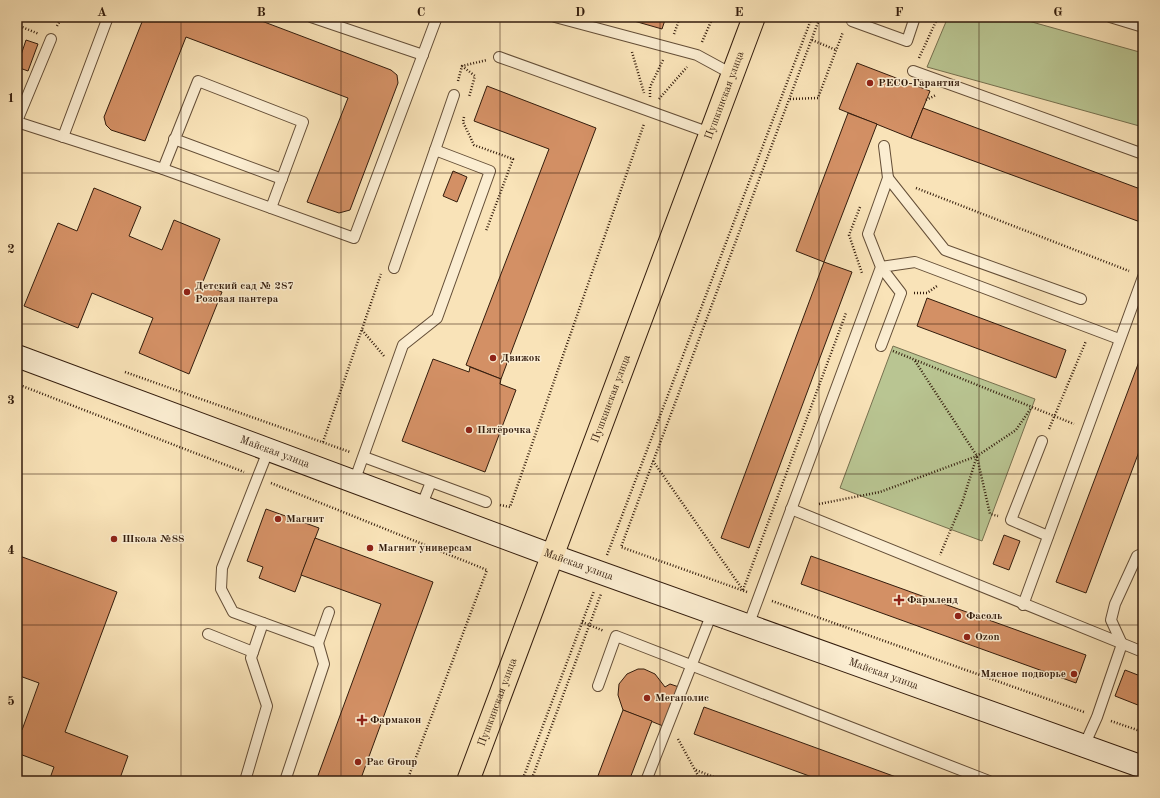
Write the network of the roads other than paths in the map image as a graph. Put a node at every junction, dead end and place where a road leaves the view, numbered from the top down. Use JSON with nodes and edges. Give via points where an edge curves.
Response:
{"nodes":[{"id":1,"x":108,"y":17,"type":"edge"},
{"id":2,"x":311,"y":17,"type":"edge"},
{"id":3,"x":437,"y":17,"type":"edge"},
{"id":4,"x":555,"y":17,"type":"edge"},
{"id":5,"x":754,"y":17,"type":"edge"},
{"id":6,"x":915,"y":17,"type":"edge"},
{"id":7,"x":1110,"y":17,"type":"edge"},
{"id":8,"x":853,"y":19,"type":"edge"},
{"id":9,"x":1143,"y":27,"type":"edge"},
{"id":10,"x":51,"y":39,"type":"road end"},
{"id":11,"x":423,"y":55,"type":"junction"},
{"id":12,"x":499,"y":57,"type":"road end"},
{"id":13,"x":913,"y":71,"type":"road end"},
{"id":14,"x":732,"y":74,"type":"junction"},
{"id":15,"x":454,"y":95,"type":"road end"},
{"id":16,"x":17,"y":121,"type":"edge"},
{"id":17,"x":710,"y":133,"type":"junction"},
{"id":18,"x":62,"y":137,"type":"junction"},
{"id":19,"x":174,"y":139,"type":"junction"},
{"id":20,"x":884,"y":146,"type":"dead end"},
{"id":21,"x":435,"y":150,"type":"junction"},
{"id":22,"x":1143,"y":154,"type":"edge"},
{"id":23,"x":163,"y":169,"type":"junction"},
{"id":24,"x":888,"y":178,"type":"junction"},
{"id":25,"x":282,"y":179,"type":"junction"},
{"id":26,"x":271,"y":208,"type":"junction"},
{"id":27,"x":882,"y":267,"type":"junction"},
{"id":28,"x":394,"y":268,"type":"road end"},
{"id":29,"x":1139,"y":276,"type":"edge"},
{"id":30,"x":1081,"y":299,"type":"dead end"},
{"id":31,"x":1119,"y":339,"type":"junction"},
{"id":32,"x":881,"y":346,"type":"road end"},
{"id":33,"x":17,"y":356,"type":"edge"},
{"id":34,"x":1042,"y":441,"type":"road end"},
{"id":35,"x":268,"y":451,"type":"junction"},
{"id":36,"x":364,"y":457,"type":"junction"},
{"id":37,"x":354,"y":482,"type":"junction"},
{"id":38,"x":431,"y":482,"type":"junction"},
{"id":39,"x":486,"y":502,"type":"dead end"},
{"id":40,"x":421,"y":507,"type":"junction"},
{"id":41,"x":791,"y":509,"type":"junction"},
{"id":42,"x":1048,"y":536,"type":"junction"},
{"id":43,"x":1143,"y":552,"type":"edge"},
{"id":44,"x":551,"y":555,"type":"junction"},
{"id":45,"x":1023,"y":605,"type":"junction"},
{"id":46,"x":329,"y":612,"type":"dead end"},
{"id":47,"x":712,"y":613,"type":"junction"},
{"id":48,"x":263,"y":623,"type":"junction"},
{"id":49,"x":748,"y":626,"type":"junction"},
{"id":50,"x":208,"y":634,"type":"dead end"},
{"id":51,"x":318,"y":643,"type":"junction"},
{"id":52,"x":1122,"y":644,"type":"junction"},
{"id":53,"x":253,"y":652,"type":"junction"},
{"id":54,"x":1143,"y":652,"type":"edge"},
{"id":55,"x":691,"y":665,"type":"junction"},
{"id":56,"x":598,"y":686,"type":"dead end"},
{"id":57,"x":1084,"y":746,"type":"junction"},
{"id":58,"x":1143,"y":767,"type":"edge"},
{"id":59,"x":245,"y":781,"type":"edge"},
{"id":60,"x":285,"y":781,"type":"edge"},
{"id":61,"x":468,"y":781,"type":"edge"},
{"id":62,"x":646,"y":781,"type":"edge"},
{"id":63,"x":989,"y":781,"type":"edge"}],
"edges":[{"from":1,"to":18,"type":"lane"},
{"from":2,"to":11,"type":"lane"},
{"from":3,"to":11,"type":"lane"},
{"from":4,"to":14,"type":"lane","via":[[697,55]]},
{"from":5,"to":14,"type":"main road","name":"Пушкинская улица"},
{"from":6,"to":8,"type":"lane","via":[[907,41]]},
{"from":7,"to":9,"type":"lane"},
{"from":10,"to":16,"type":"lane"},
{"from":11,"to":26,"type":"lane","via":[[354,238]]},
{"from":12,"to":17,"type":"lane"},
{"from":13,"to":22,"type":"lane"},
{"from":14,"to":17,"type":"main road","name":"Пушкинская улица"},
{"from":15,"to":21,"type":"lane"},
{"from":16,"to":18,"type":"lane"},
{"from":17,"to":44,"type":"main road","name":"Пушкинская улица"},
{"from":18,"to":23,"type":"lane"},
{"from":19,"to":23,"type":"lane"},
{"from":19,"to":25,"type":"lane"},
{"from":19,"to":25,"type":"lane","via":[[198,81],[303,122]]},
{"from":20,"to":24,"type":"lane"},
{"from":21,"to":28,"type":"lane"},
{"from":21,"to":36,"type":"lane","via":[[490,171],[437,318],[403,345]]},
{"from":23,"to":26,"type":"lane"},
{"from":24,"to":27,"type":"lane","via":[[868,234]]},
{"from":24,"to":30,"type":"lane","via":[[945,250]]},
{"from":25,"to":26,"type":"lane"},
{"from":27,"to":31,"type":"lane","via":[[915,262]]},
{"from":27,"to":32,"type":"lane","via":[[902,293]]},
{"from":27,"to":41,"type":"lane"},
{"from":29,"to":31,"type":"lane"},
{"from":31,"to":42,"type":"lane"},
{"from":33,"to":35,"type":"street","name":"Майская улица"},
{"from":34,"to":42,"type":"lane","via":[[1012,520]]},
{"from":35,"to":37,"type":"street","name":"Майская улица"},
{"from":35,"to":48,"type":"lane","via":[[222,568],[221,589],[233,612]]},
{"from":36,"to":37,"type":"lane"},
{"from":36,"to":38,"type":"lane"},
{"from":37,"to":40,"type":"street","name":"Майская улица"},
{"from":38,"to":39,"type":"lane"},
{"from":38,"to":40,"type":"lane"},
{"from":40,"to":44,"type":"street","name":"Майская улица"},
{"from":41,"to":45,"type":"lane"},
{"from":41,"to":49,"type":"lane"},
{"from":42,"to":45,"type":"lane"},
{"from":43,"to":52,"type":"lane","via":[[1137,556],[1115,604],[1111,620]]},
{"from":44,"to":47,"type":"street","name":"Майская улица","via":[[601,582]]},
{"from":44,"to":61,"type":"main road","name":"Пушкинская улица"},
{"from":45,"to":52,"type":"lane"},
{"from":46,"to":51,"type":"lane"},
{"from":47,"to":49,"type":"street","name":"Майская улица"},
{"from":47,"to":55,"type":"lane"},
{"from":48,"to":51,"type":"lane"},
{"from":48,"to":53,"type":"lane"},
{"from":49,"to":57,"type":"street","name":"Майская улица"},
{"from":50,"to":53,"type":"lane"},
{"from":51,"to":60,"type":"lane","via":[[324,664]]},
{"from":52,"to":54,"type":"lane"},
{"from":52,"to":57,"type":"lane","via":[[1097,717]]},
{"from":53,"to":59,"type":"lane","via":[[251,658],[267,706]]},
{"from":55,"to":56,"type":"lane","via":[[616,636]]},
{"from":55,"to":62,"type":"lane"},
{"from":55,"to":63,"type":"lane"},
{"from":57,"to":58,"type":"street","name":"Майская улица"}]}
